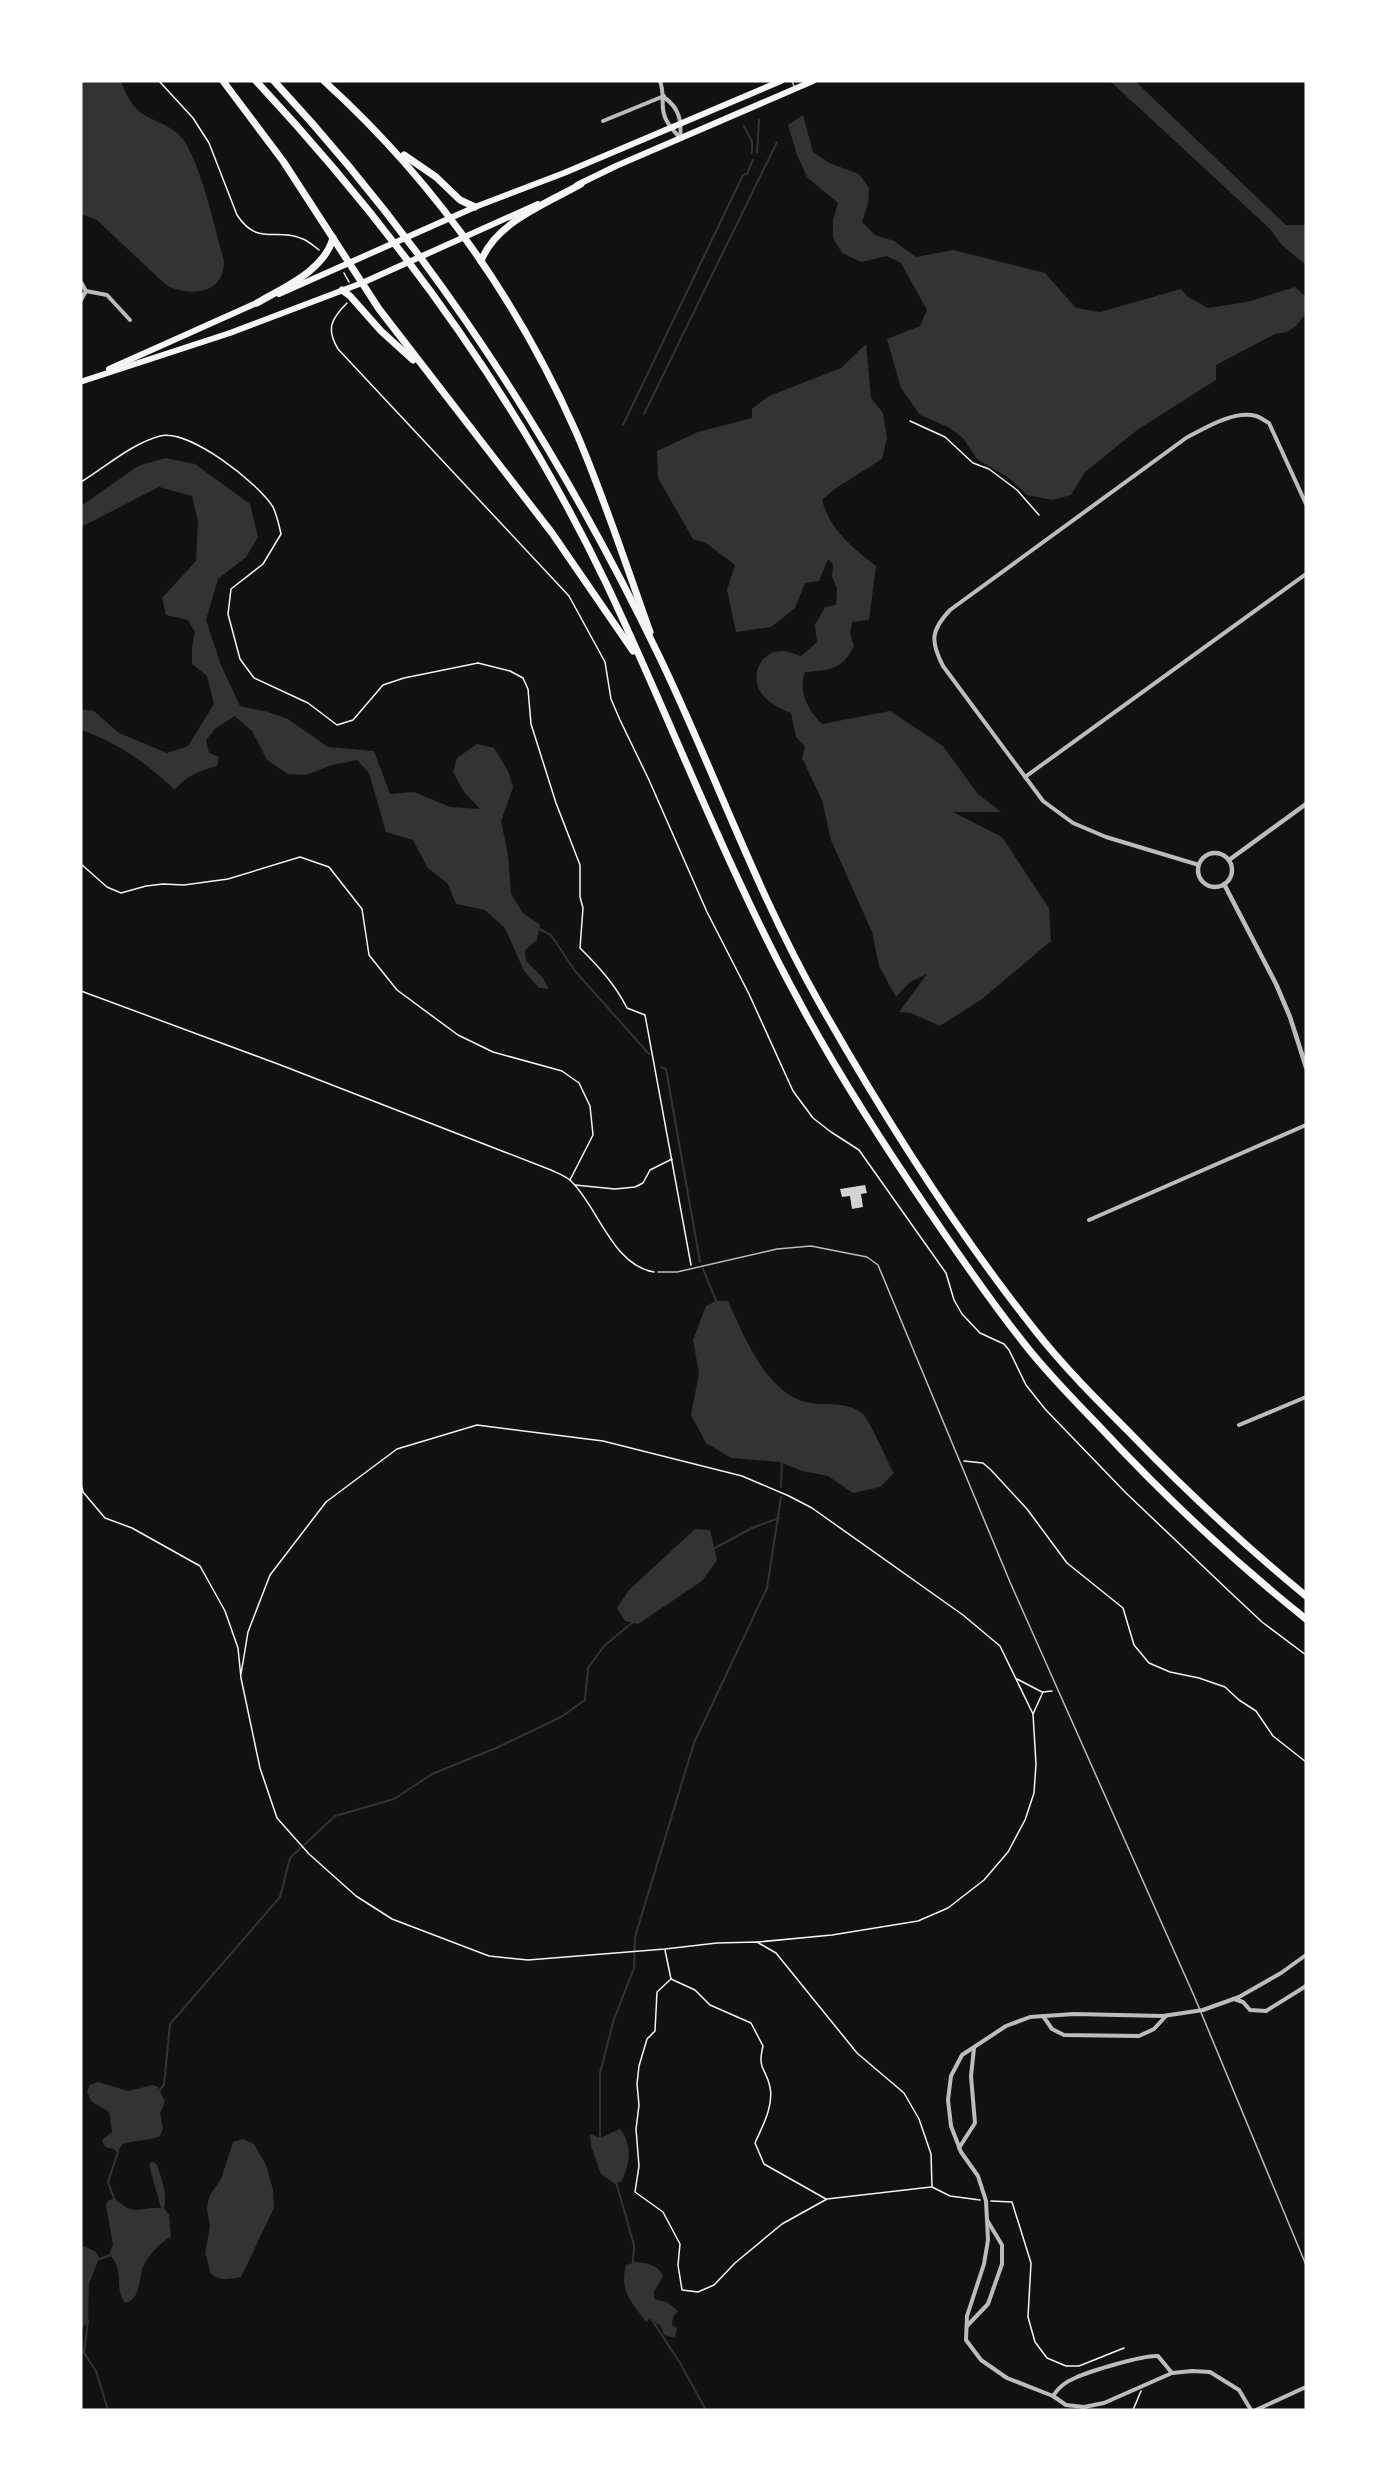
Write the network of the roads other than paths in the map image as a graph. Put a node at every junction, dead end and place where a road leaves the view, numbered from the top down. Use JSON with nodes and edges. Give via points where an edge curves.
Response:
{"nodes":[{"id":1,"x":223,"y":81,"type":"edge"},
{"id":2,"x":256,"y":81,"type":"edge"},
{"id":3,"x":274,"y":81,"type":"edge"},
{"id":4,"x":324,"y":81,"type":"edge"},
{"id":5,"x":660,"y":81,"type":"edge"},
{"id":6,"x":781,"y":81,"type":"edge"},
{"id":7,"x":792,"y":81,"type":"edge"},
{"id":8,"x":813,"y":81,"type":"edge"},
{"id":9,"x":796,"y":89,"type":"junction"},
{"id":10,"x":665,"y":97,"type":"junction"},
{"id":11,"x":603,"y":121,"type":"dead end"},
{"id":12,"x":682,"y":123,"type":"junction"},
{"id":13,"x":670,"y":128,"type":"junction"},
{"id":14,"x":681,"y":138,"type":"junction"},
{"id":15,"x":394,"y":148,"type":"junction"},
{"id":16,"x":580,"y":184,"type":"junction"},
{"id":17,"x":475,"y":207,"type":"junction"},
{"id":18,"x":450,"y":218,"type":"junction"},
{"id":19,"x":465,"y":237,"type":"junction"},
{"id":20,"x":333,"y":238,"type":"junction"},
{"id":21,"x":481,"y":261,"type":"junction"},
{"id":22,"x":349,"y":264,"type":"junction"},
{"id":23,"x":81,"y":282,"type":"edge"},
{"id":24,"x":362,"y":283,"type":"junction"},
{"id":25,"x":342,"y":290,"type":"junction"},
{"id":26,"x":86,"y":291,"type":"junction"},
{"id":27,"x":81,"y":300,"type":"edge"},
{"id":28,"x":257,"y":303,"type":"junction"},
{"id":29,"x":130,"y":320,"type":"dead end"},
{"id":30,"x":424,"y":370,"type":"junction"},
{"id":31,"x":82,"y":381,"type":"edge"},
{"id":32,"x":1306,"y":504,"type":"edge"},
{"id":33,"x":1306,"y":574,"type":"edge"},
{"id":34,"x":660,"y":658,"type":"junction"},
{"id":35,"x":644,"y":666,"type":"junction"},
{"id":36,"x":1025,"y":777,"type":"junction"},
{"id":37,"x":1306,"y":804,"type":"edge"},
{"id":38,"x":1229,"y":860,"type":"junction"},
{"id":39,"x":1199,"y":865,"type":"junction"},
{"id":40,"x":1224,"y":884,"type":"junction"},
{"id":41,"x":1306,"y":1066,"type":"edge"},
{"id":42,"x":1306,"y":1125,"type":"edge"},
{"id":43,"x":1089,"y":1220,"type":"dead end"},
{"id":44,"x":658,"y":1272,"type":"road end"},
{"id":45,"x":1306,"y":1397,"type":"edge"},
{"id":46,"x":1239,"y":1425,"type":"dead end"},
{"id":47,"x":1306,"y":1596,"type":"edge"},
{"id":48,"x":1306,"y":1619,"type":"edge"},
{"id":49,"x":1306,"y":1954,"type":"edge"},
{"id":50,"x":1306,"y":1986,"type":"edge"},
{"id":51,"x":1232,"y":1999,"type":"junction"},
{"id":52,"x":1200,"y":2011,"type":"junction"},
{"id":53,"x":1166,"y":2015,"type":"junction"},
{"id":54,"x":1043,"y":2016,"type":"junction"},
{"id":55,"x":974,"y":2047,"type":"junction"},
{"id":56,"x":959,"y":2148,"type":"junction"},
{"id":57,"x":986,"y":2220,"type":"junction"},
{"id":58,"x":1306,"y":2265,"type":"edge"},
{"id":59,"x":966,"y":2326,"type":"junction"},
{"id":60,"x":1172,"y":2373,"type":"junction"},
{"id":61,"x":1306,"y":2387,"type":"edge"},
{"id":62,"x":1053,"y":2396,"type":"junction"},
{"id":63,"x":1251,"y":2410,"type":"edge"},
{"id":64,"x":1256,"y":2410,"type":"edge"}],
"edges":[{"from":1,"to":20,"type":"highway","via":[[277,152]]},
{"from":2,"to":35,"type":"highway","via":[[374,217],[430,290],[497,389],[604,579]]},
{"from":3,"to":34,"type":"highway","via":[[385,210],[506,378],[560,468]]},
{"from":4,"to":15,"type":"highway"},
{"from":5,"to":10,"type":"street"},
{"from":6,"to":12,"type":"main road"},
{"from":7,"to":9,"type":"lane"},
{"from":8,"to":9,"type":"main road"},
{"from":9,"to":14,"type":"main road"},
{"from":10,"to":11,"type":"street"},
{"from":10,"to":12,"type":"street","via":[[674,105]]},
{"from":10,"to":13,"type":"street","via":[[663,110]]},
{"from":12,"to":13,"type":"main road"},
{"from":12,"to":14,"type":"street"},
{"from":13,"to":14,"type":"street"},
{"from":13,"to":17,"type":"main road"},
{"from":14,"to":16,"type":"main road"},
{"from":15,"to":17,"type":"highway","via":[[436,177],[460,200]]},
{"from":15,"to":18,"type":"highway"},
{"from":16,"to":19,"type":"main road"},
{"from":16,"to":21,"type":"highway","via":[[505,228],[492,240]]},
{"from":17,"to":18,"type":"main road"},
{"from":18,"to":19,"type":"highway"},
{"from":18,"to":22,"type":"main road"},
{"from":19,"to":21,"type":"highway"},
{"from":19,"to":24,"type":"main road"},
{"from":20,"to":22,"type":"highway"},
{"from":20,"to":28,"type":"highway","via":[[326,254],[298,278]]},
{"from":21,"to":34,"type":"highway","via":[[531,342],[576,432]]},
{"from":22,"to":24,"type":"highway"},
{"from":22,"to":28,"type":"main road"},
{"from":23,"to":26,"type":"street"},
{"from":24,"to":25,"type":"main road"},
{"from":24,"to":30,"type":"highway"},
{"from":25,"to":30,"type":"highway"},
{"from":25,"to":31,"type":"main road","via":[[230,333]]},
{"from":26,"to":27,"type":"street"},
{"from":26,"to":29,"type":"street","via":[[106,295]]},
{"from":28,"to":31,"type":"main road"},
{"from":30,"to":35,"type":"highway","via":[[552,533]]},
{"from":32,"to":36,"type":"street","via":[[1269,423],[1256,416],[1223,420],[1186,438],[950,610],[934,635],[935,650]]},
{"from":33,"to":36,"type":"street"},
{"from":34,"to":47,"type":"highway","via":[[766,900],[819,1001],[876,1099],[974,1249],[1037,1333],[1089,1392],[1178,1482]]},
{"from":35,"to":48,"type":"highway","via":[[748,898],[800,1003],[909,1182],[1024,1344],[1160,1491]]},
{"from":36,"to":39,"type":"street","via":[[1043,801],[1073,823]]},
{"from":37,"to":38,"type":"street"},
{"from":38,"to":39,"type":"street","via":[[1214,853],[1204,857]]},
{"from":38,"to":40,"type":"street","via":[[1232,872]]},
{"from":39,"to":40,"type":"street","via":[[1206,884]]},
{"from":40,"to":41,"type":"street","via":[[1276,984]]},
{"from":42,"to":43,"type":"street"},
{"from":44,"to":52,"type":"lane","via":[[677,1272],[777,1249],[812,1246],[867,1257],[878,1265],[1010,1582]]},
{"from":45,"to":46,"type":"street"},
{"from":49,"to":51,"type":"street","via":[[1281,1973]]},
{"from":50,"to":51,"type":"street","via":[[1266,2011],[1250,2010],[1243,2002]]},
{"from":51,"to":52,"type":"street"},
{"from":52,"to":53,"type":"street"},
{"from":52,"to":58,"type":"lane"},
{"from":53,"to":54,"type":"street"},
{"from":53,"to":54,"type":"street","via":[[1154,2029],[1139,2036],[1064,2035],[1052,2029]]},
{"from":54,"to":55,"type":"street","via":[[1006,2026]]},
{"from":55,"to":56,"type":"street","via":[[971,2076],[975,2123]]},
{"from":55,"to":56,"type":"street","via":[[962,2055],[951,2076],[948,2100]]},
{"from":56,"to":57,"type":"street","via":[[978,2176],[986,2201]]},
{"from":57,"to":59,"type":"street","via":[[984,2264]]},
{"from":57,"to":59,"type":"street","via":[[1002,2245],[1002,2264],[988,2304]]},
{"from":59,"to":62,"type":"street","via":[[966,2340],[981,2361],[1008,2378]]},
{"from":60,"to":62,"type":"street","via":[[1104,2403],[1084,2407],[1065,2405]]},
{"from":60,"to":62,"type":"street","via":[[1158,2356],[1145,2355],[1075,2378],[1058,2388]]},
{"from":60,"to":63,"type":"street","via":[[1210,2372],[1239,2390]]},
{"from":61,"to":64,"type":"street"}]}
